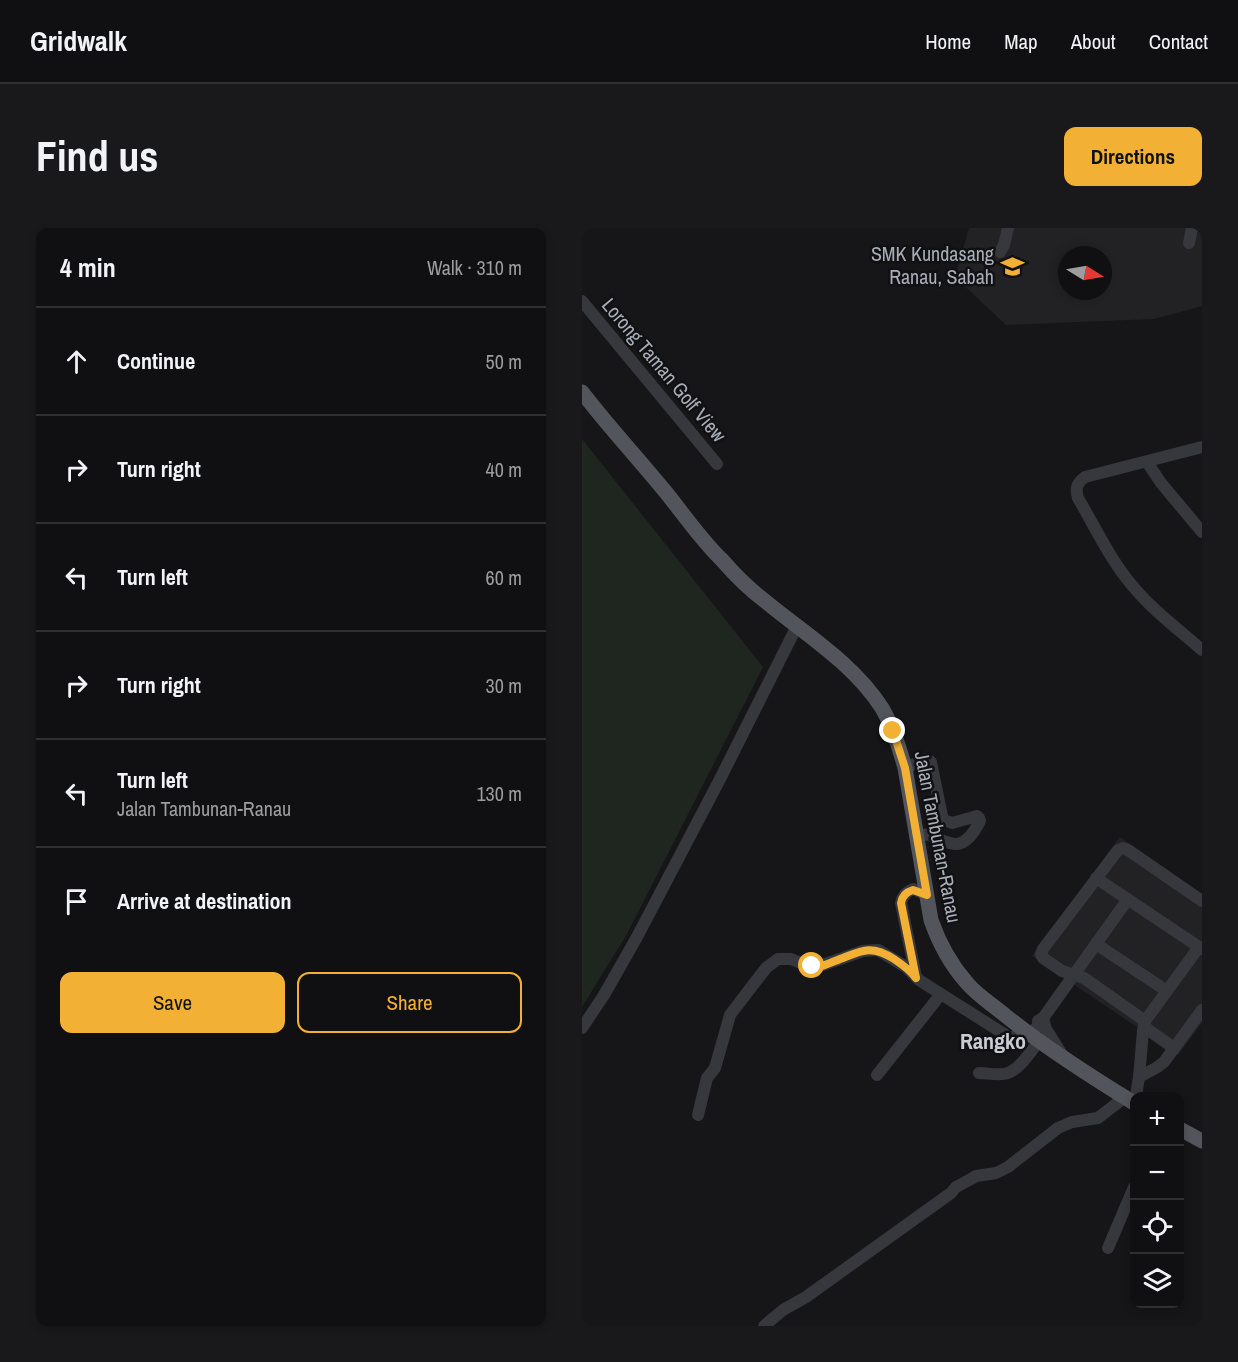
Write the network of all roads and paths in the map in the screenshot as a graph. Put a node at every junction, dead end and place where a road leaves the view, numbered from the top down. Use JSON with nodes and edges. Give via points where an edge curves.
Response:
{"nodes":[{"id":1,"x":1008,"y":228,"type":"edge"},
{"id":2,"x":1192,"y":228,"type":"edge"},
{"id":3,"x":1189,"y":243,"type":"dead end"},
{"id":4,"x":1000,"y":252,"type":"dead end"},
{"id":5,"x":582,"y":301,"type":"edge"},
{"id":6,"x":582,"y":392,"type":"edge"},
{"id":7,"x":1202,"y":447,"type":"edge"},
{"id":8,"x":1147,"y":462,"type":"junction"},
{"id":9,"x":717,"y":464,"type":"dead end"},
{"id":10,"x":1202,"y":532,"type":"edge"},
{"id":11,"x":796,"y":626,"type":"junction"},
{"id":12,"x":1202,"y":650,"type":"edge"},
{"id":13,"x":905,"y":768,"type":"junction"},
{"id":14,"x":944,"y":820,"type":"junction"},
{"id":15,"x":924,"y":835,"type":"junction"},
{"id":16,"x":1096,"y":878,"type":"junction"},
{"id":17,"x":927,"y":895,"type":"junction"},
{"id":18,"x":1128,"y":899,"type":"junction"},
{"id":19,"x":1202,"y":901,"type":"edge"},
{"id":20,"x":1096,"y":944,"type":"junction"},
{"id":21,"x":1200,"y":948,"type":"edge"},
{"id":22,"x":1074,"y":975,"type":"junction"},
{"id":23,"x":916,"y":978,"type":"junction"},
{"id":24,"x":1167,"y":991,"type":"junction"},
{"id":25,"x":941,"y":994,"type":"junction"},
{"id":26,"x":1202,"y":1010,"type":"edge"},
{"id":27,"x":1043,"y":1018,"type":"junction"},
{"id":28,"x":1145,"y":1021,"type":"junction"},
{"id":29,"x":582,"y":1028,"type":"edge"},
{"id":30,"x":1027,"y":1032,"type":"junction"},
{"id":31,"x":1174,"y":1048,"type":"junction"},
{"id":32,"x":1065,"y":1059,"type":"junction"},
{"id":33,"x":979,"y":1073,"type":"dead end"},
{"id":34,"x":877,"y":1075,"type":"dead end"},
{"id":35,"x":1139,"y":1077,"type":"junction"},
{"id":36,"x":1134,"y":1092,"type":"edge"},
{"id":37,"x":1130,"y":1098,"type":"edge"},
{"id":38,"x":1130,"y":1100,"type":"edge"},
{"id":39,"x":698,"y":1115,"type":"dead end"},
{"id":40,"x":1184,"y":1132,"type":"edge"},
{"id":41,"x":1202,"y":1141,"type":"edge"},
{"id":42,"x":1131,"y":1200,"type":"edge"},
{"id":43,"x":1108,"y":1248,"type":"dead end"},
{"id":44,"x":764,"y":1326,"type":"edge"}],
"edges":[{"from":1,"to":4,"type":"street"},
{"from":2,"to":3,"type":"street"},
{"from":5,"to":9,"type":"street","name":"Lorong Taman Golf View"},
{"from":6,"to":11,"type":"main road","name":"Jalan Tambunan-Ranau","via":[[719,558]]},
{"from":7,"to":8,"type":"street"},
{"from":8,"to":10,"type":"street"},
{"from":8,"to":12,"type":"street","via":[[1085,477],[1077,485],[1078,498],[1125,577]]},
{"from":11,"to":13,"type":"main road","name":"Jalan Tambunan-Ranau","via":[[870,692],[889,721]]},
{"from":11,"to":29,"type":"street","via":[[637,937]]},
{"from":13,"to":14,"type":"street","via":[[926,759],[931,762]]},
{"from":13,"to":15,"type":"main road","name":"Jalan Tambunan-Ranau"},
{"from":14,"to":15,"type":"street"},
{"from":14,"to":15,"type":"street","via":[[952,823],[977,816],[980,821],[960,844]]},
{"from":15,"to":17,"type":"main road","name":"Jalan Tambunan-Ranau"},
{"from":16,"to":18,"type":"street"},
{"from":16,"to":19,"type":"street","via":[[1120,848],[1126,849]]},
{"from":16,"to":22,"type":"street","via":[[1041,951],[1043,958]]},
{"from":17,"to":23,"type":"street","via":[[913,890],[905,894],[901,903]]},
{"from":17,"to":30,"type":"main road","name":"Jalan Tambunan-Ranau","via":[[935,931],[955,968],[975,992]]},
{"from":18,"to":20,"type":"street"},
{"from":18,"to":21,"type":"street"},
{"from":20,"to":22,"type":"street"},
{"from":20,"to":24,"type":"street"},
{"from":21,"to":24,"type":"street"},
{"from":22,"to":27,"type":"street"},
{"from":22,"to":28,"type":"street"},
{"from":23,"to":25,"type":"street"},
{"from":23,"to":39,"type":"street","via":[[878,950],[863,951],[817,967],[778,959],[766,968],[730,1015]]},
{"from":24,"to":28,"type":"street"},
{"from":25,"to":30,"type":"street","via":[[1012,1039]]},
{"from":25,"to":34,"type":"street"},
{"from":26,"to":31,"type":"street"},
{"from":27,"to":30,"type":"street"},
{"from":27,"to":30,"type":"street","via":[[1025,1024]]},
{"from":27,"to":32,"type":"street"},
{"from":28,"to":31,"type":"street","via":[[1147,1029]]},
{"from":28,"to":35,"type":"street"},
{"from":30,"to":32,"type":"main road","name":"Jalan Tambunan-Ranau"},
{"from":30,"to":33,"type":"street","via":[[1019,1065],[1002,1074]]},
{"from":31,"to":35,"type":"street","via":[[1164,1062]]},
{"from":32,"to":37,"type":"main road","name":"Jalan Tambunan-Ranau"},
{"from":35,"to":36,"type":"street"},
{"from":38,"to":44,"type":"street","via":[[1098,1118],[1058,1128],[1001,1171],[976,1176],[956,1188]]},
{"from":40,"to":41,"type":"main road"},
{"from":42,"to":43,"type":"street"}]}
